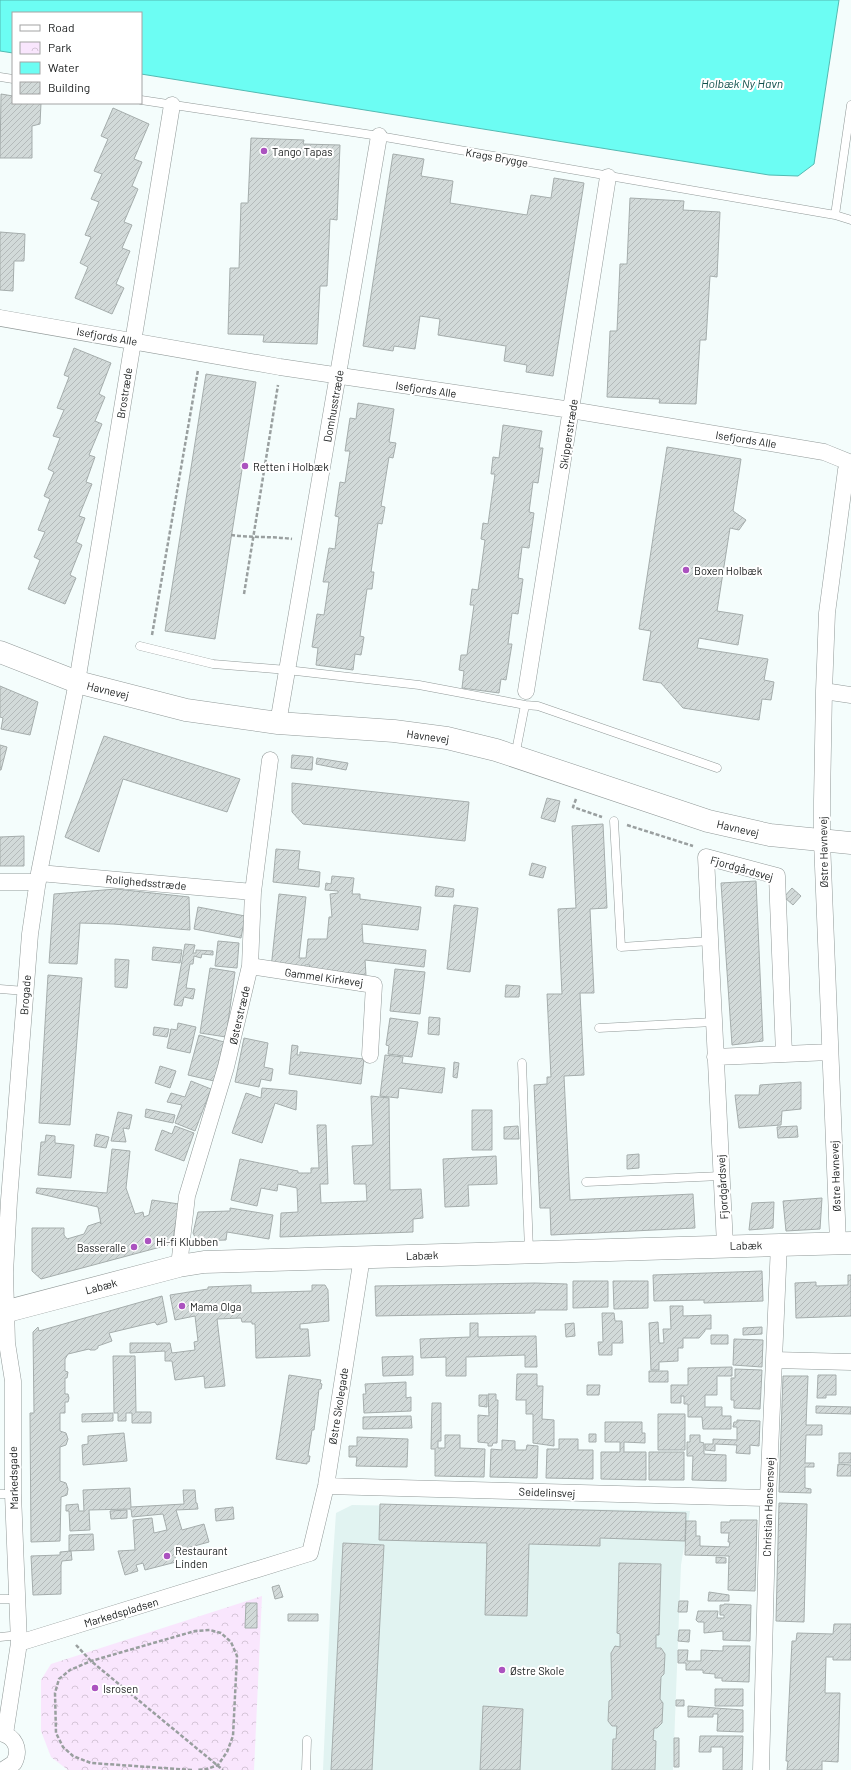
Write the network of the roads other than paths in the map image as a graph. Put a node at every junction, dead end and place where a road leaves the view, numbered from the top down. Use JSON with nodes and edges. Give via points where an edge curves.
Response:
{"nodes":[{"id":1,"x":0,"y":77,"type":"edge"},
{"id":2,"x":12,"y":79,"type":"edge"},
{"id":3,"x":142,"y":100,"type":"edge"},
{"id":4,"x":172,"y":105,"type":"junction"},
{"id":5,"x":851,"y":105,"type":"edge"},
{"id":6,"x":379,"y":136,"type":"junction"},
{"id":7,"x":608,"y":177,"type":"junction"},
{"id":8,"x":835,"y":216,"type":"junction"},
{"id":9,"x":851,"y":220,"type":"edge"},
{"id":10,"x":0,"y":318,"type":"edge"},
{"id":11,"x":132,"y":340,"type":"junction"},
{"id":12,"x":338,"y":376,"type":"junction"},
{"id":13,"x":571,"y":410,"type":"junction"},
{"id":14,"x":851,"y":464,"type":"edge"},
{"id":15,"x":140,"y":646,"type":"dead end"},
{"id":16,"x":0,"y":652,"type":"edge"},
{"id":17,"x":287,"y":670,"type":"junction"},
{"id":18,"x":77,"y":682,"type":"junction"},
{"id":19,"x":824,"y":691,"type":"junction"},
{"id":20,"x":851,"y":695,"type":"edge"},
{"id":21,"x":526,"y":698,"type":"junction"},
{"id":22,"x":278,"y":723,"type":"junction"},
{"id":23,"x":515,"y":757,"type":"junction"},
{"id":24,"x":270,"y":760,"type":"dead end"},
{"id":25,"x":717,"y":768,"type":"dead end"},
{"id":26,"x":614,"y":821,"type":"road end"},
{"id":27,"x":822,"y":841,"type":"junction"},
{"id":28,"x":851,"y":843,"type":"edge"},
{"id":29,"x":39,"y":877,"type":"junction"},
{"id":30,"x":0,"y":882,"type":"edge"},
{"id":31,"x":253,"y":892,"type":"junction"},
{"id":32,"x":710,"y":941,"type":"junction"},
{"id":33,"x":250,"y":966,"type":"junction"},
{"id":34,"x":0,"y":989,"type":"edge"},
{"id":35,"x":25,"y":991,"type":"junction"},
{"id":36,"x":713,"y":1022,"type":"junction"},
{"id":37,"x":599,"y":1028,"type":"dead end"},
{"id":38,"x":830,"y":1052,"type":"junction"},
{"id":39,"x":784,"y":1054,"type":"junction"},
{"id":40,"x":370,"y":1055,"type":"dead end"},
{"id":41,"x":715,"y":1057,"type":"junction"},
{"id":42,"x":522,"y":1063,"type":"dead end"},
{"id":43,"x":721,"y":1176,"type":"junction"},
{"id":44,"x":586,"y":1182,"type":"dead end"},
{"id":45,"x":844,"y":1243,"type":"edge"},
{"id":46,"x":779,"y":1244,"type":"junction"},
{"id":47,"x":725,"y":1246,"type":"junction"},
{"id":48,"x":529,"y":1251,"type":"junction"},
{"id":49,"x":362,"y":1257,"type":"junction"},
{"id":50,"x":179,"y":1266,"type":"junction"},
{"id":51,"x":3,"y":1313,"type":"edge"},
{"id":52,"x":774,"y":1360,"type":"junction"},
{"id":53,"x":851,"y":1362,"type":"edge"},
{"id":54,"x":326,"y":1486,"type":"junction"},
{"id":55,"x":6,"y":1494,"type":"edge"},
{"id":56,"x":768,"y":1498,"type":"junction"},
{"id":57,"x":310,"y":1553,"type":"joint"},
{"id":58,"x":0,"y":1599,"type":"edge"},
{"id":59,"x":18,"y":1599,"type":"junction"},
{"id":60,"x":0,"y":1637,"type":"edge"},
{"id":61,"x":19,"y":1639,"type":"junction"},
{"id":62,"x":3,"y":1734,"type":"edge"},
{"id":63,"x":307,"y":1740,"type":"dead end"},
{"id":64,"x":13,"y":1768,"type":"edge"},
{"id":65,"x":306,"y":1770,"type":"edge"},
{"id":66,"x":761,"y":1770,"type":"edge"}],
"edges":[{"from":1,"to":2,"type":"lane"},
{"from":3,"to":4,"type":"lane","name":"Krags Brygge"},
{"from":4,"to":6,"type":"lane","name":"Krags Brygge"},
{"from":4,"to":11,"type":"street","name":"Brostræde"},
{"from":5,"to":8,"type":"lane"},
{"from":6,"to":7,"type":"lane","name":"Krags Brygge"},
{"from":6,"to":12,"type":"street","name":"Domhusstræde"},
{"from":7,"to":8,"type":"lane","name":"Krags Brygge"},
{"from":7,"to":13,"type":"street","name":"Skipperstræde"},
{"from":8,"to":9,"type":"lane","name":"Krags Brygge"},
{"from":10,"to":11,"type":"street","name":"Isefjords Alle"},
{"from":11,"to":12,"type":"street","name":"Isefjords Alle"},
{"from":11,"to":18,"type":"street","name":"Brostræde"},
{"from":12,"to":13,"type":"street","name":"Isefjords Alle"},
{"from":12,"to":17,"type":"street","name":"Domhusstræde"},
{"from":13,"to":14,"type":"street","name":"Isefjords Alle","via":[[824,452]]},
{"from":13,"to":21,"type":"street","name":"Skipperstræde"},
{"from":14,"to":19,"type":"street","name":"Østre Havnevej","via":[[846,470],[827,613]]},
{"from":15,"to":17,"type":"lane","via":[[213,664]]},
{"from":16,"to":18,"type":"street","name":"Havnevej"},
{"from":17,"to":21,"type":"lane"},
{"from":17,"to":22,"type":"street","name":"Domhusstræde"},
{"from":18,"to":22,"type":"street","name":"Havnevej","via":[[186,710]]},
{"from":18,"to":29,"type":"street","name":"Brogade"},
{"from":19,"to":20,"type":"street"},
{"from":19,"to":27,"type":"street","name":"Østre Havnevej"},
{"from":21,"to":23,"type":"lane"},
{"from":21,"to":25,"type":"lane","via":[[538,706]]},
{"from":22,"to":23,"type":"street","name":"Havnevej","via":[[394,731],[447,738]]},
{"from":23,"to":27,"type":"street","name":"Havnevej","via":[[708,821],[770,835]]},
{"from":24,"to":31,"type":"street","name":"Østerstræde"},
{"from":26,"to":32,"type":"lane","via":[[621,947]]},
{"from":27,"to":28,"type":"street","name":"Havnevej"},
{"from":27,"to":38,"type":"street","name":"Østre Havnevej"},
{"from":29,"to":30,"type":"street","name":"Rolighedsstræde"},
{"from":29,"to":31,"type":"street","name":"Rolighedsstræde"},
{"from":29,"to":35,"type":"street","name":"Brogade"},
{"from":31,"to":33,"type":"street","name":"Østerstræde"},
{"from":32,"to":36,"type":"street","name":"Fjordgårdsvej"},
{"from":32,"to":39,"type":"street","name":"Fjordgårdsvej","via":[[706,857],[778,876]]},
{"from":33,"to":40,"type":"street","name":"Gammel Kirkevej","via":[[374,985]]},
{"from":33,"to":50,"type":"street","name":"Østerstræde","via":[[226,1067],[187,1196]]},
{"from":34,"to":35,"type":"lane"},
{"from":35,"to":51,"type":"street","name":"Brogade"},
{"from":36,"to":37,"type":"lane"},
{"from":36,"to":41,"type":"street","name":"Fjordgårdsvej"},
{"from":38,"to":39,"type":"street"},
{"from":38,"to":45,"type":"street","name":"Østre Havnevej"},
{"from":39,"to":41,"type":"street"},
{"from":41,"to":43,"type":"street","name":"Fjordgårdsvej"},
{"from":42,"to":48,"type":"lane"},
{"from":43,"to":44,"type":"lane"},
{"from":43,"to":47,"type":"street","name":"Fjordgårdsvej"},
{"from":45,"to":46,"type":"street","name":"Labæk"},
{"from":46,"to":47,"type":"street","name":"Labæk"},
{"from":46,"to":52,"type":"street","name":"Christian Hansensvej"},
{"from":47,"to":48,"type":"street","name":"Labæk"},
{"from":48,"to":49,"type":"street","name":"Labæk"},
{"from":49,"to":50,"type":"street","name":"Labæk","via":[[230,1260]]},
{"from":49,"to":54,"type":"street","name":"Østre Skolegade"},
{"from":50,"to":51,"type":"street","name":"Labæk"},
{"from":51,"to":55,"type":"street","name":"Markedsgade","via":[[13,1381]]},
{"from":52,"to":53,"type":"street"},
{"from":52,"to":56,"type":"street","name":"Christian Hansensvej"},
{"from":54,"to":56,"type":"street","name":"Seidelinsvej"},
{"from":54,"to":57,"type":"street","name":"Østre Skolegade"},
{"from":55,"to":59,"type":"street","name":"Markedsgade"},
{"from":56,"to":66,"type":"street","name":"Christian Hansensvej"},
{"from":57,"to":61,"type":"street","name":"Markedspladsen","via":[[62,1630]]},
{"from":58,"to":59,"type":"lane"},
{"from":59,"to":61,"type":"street","name":"Markedsgade"},
{"from":60,"to":61,"type":"lane"},
{"from":61,"to":62,"type":"street"},
{"from":62,"to":64,"type":"street","via":[[13,1740],[17,1748]]},
{"from":63,"to":65,"type":"lane"}]}
